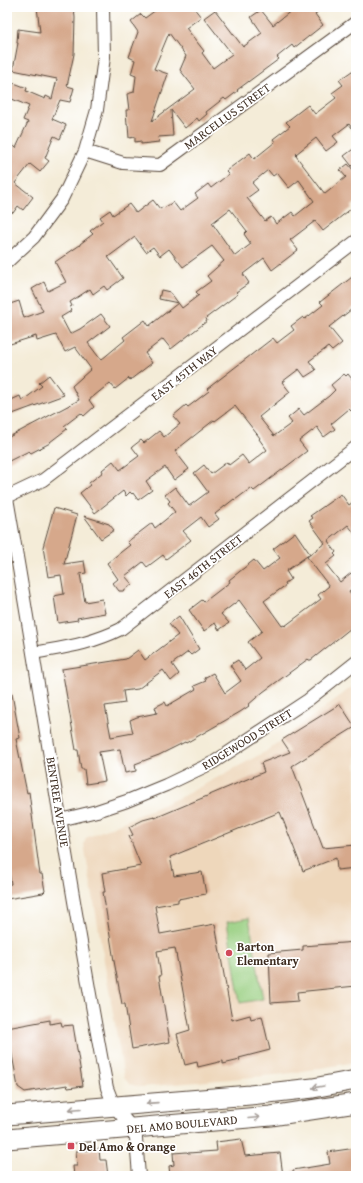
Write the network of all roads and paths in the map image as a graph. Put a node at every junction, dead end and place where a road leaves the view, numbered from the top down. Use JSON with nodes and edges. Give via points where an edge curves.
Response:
{"nodes":[{"id":1,"x":103,"y":7,"type":"edge"},
{"id":2,"x":356,"y":22,"type":"edge"},
{"id":3,"x":86,"y":152,"type":"junction"},
{"id":4,"x":356,"y":240,"type":"edge"},
{"id":5,"x":7,"y":262,"type":"edge"},
{"id":6,"x":356,"y":447,"type":"edge"},
{"id":7,"x":7,"y":497,"type":"edge"},
{"id":8,"x":34,"y":653,"type":"junction"},
{"id":9,"x":356,"y":662,"type":"edge"},
{"id":10,"x":60,"y":820,"type":"junction"},
{"id":11,"x":356,"y":1080,"type":"edge"},
{"id":12,"x":356,"y":1103,"type":"edge"},
{"id":13,"x":114,"y":1106,"type":"junction"},
{"id":14,"x":7,"y":1115,"type":"edge"},
{"id":15,"x":132,"y":1128,"type":"junction"},
{"id":16,"x":7,"y":1139,"type":"edge"},
{"id":17,"x":139,"y":1176,"type":"edge"}],
"edges":[{"from":1,"to":3,"type":"street","via":[[104,57],[97,110]]},
{"from":2,"to":3,"type":"street","name":"MARCELLUS STREET","via":[[160,165],[124,163]]},
{"from":3,"to":5,"type":"street","via":[[62,199],[34,237]]},
{"from":4,"to":7,"type":"street","name":"EAST 45TH WAY","via":[[44,480]]},
{"from":6,"to":8,"type":"street","name":"EAST 46TH STREET","via":[[121,629],[87,643]]},
{"from":7,"to":8,"type":"street","name":"BENTREE AVENUE"},
{"from":8,"to":10,"type":"street","name":"BENTREE AVENUE"},
{"from":9,"to":10,"type":"street","name":"RIDGEWOOD STREET","via":[[308,700],[214,762],[127,801]]},
{"from":10,"to":13,"type":"street","name":"BENTREE AVENUE","via":[[106,1081]]},
{"from":11,"to":13,"type":"main road","name":"DEL AMO BOULEVARD","one_way":true,"via":[[250,1095]]},
{"from":15,"to":12,"type":"main road","name":"DEL AMO BOULEVARD","one_way":true,"via":[[271,1116]]},
{"from":13,"to":14,"type":"main road","name":"DEL AMO BOULEVARD","one_way":true},
{"from":13,"to":15,"type":"street"},
{"from":15,"to":16,"type":"main road","name":"DEL AMO BOULEVARD"},
{"from":15,"to":17,"type":"street","via":[[138,1147]]}]}
